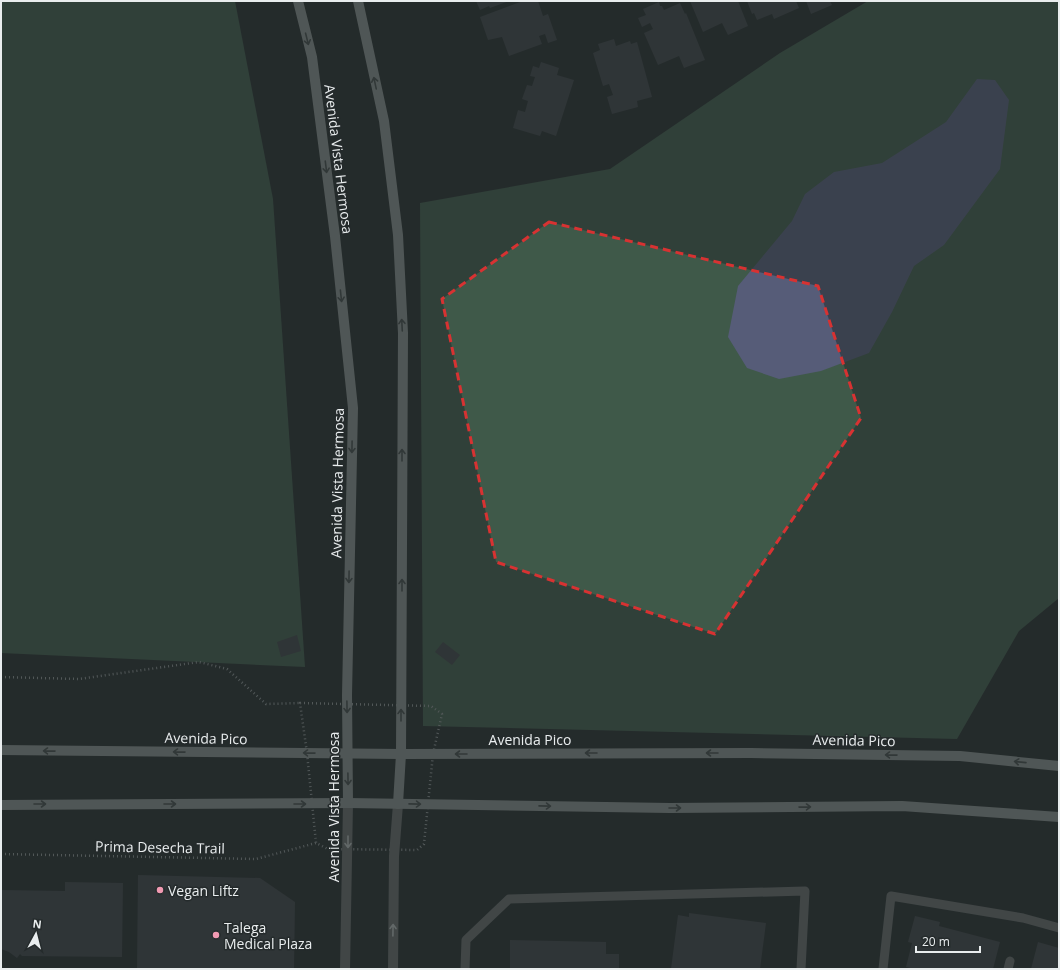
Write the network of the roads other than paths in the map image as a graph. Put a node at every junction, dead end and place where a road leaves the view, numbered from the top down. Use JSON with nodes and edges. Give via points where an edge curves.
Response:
{"nodes":[{"id":1,"x":298,"y":1,"type":"edge"},
{"id":2,"x":358,"y":1,"type":"edge"},
{"id":3,"x":1,"y":750,"type":"edge"},
{"id":4,"x":348,"y":754,"type":"junction"},
{"id":5,"x":401,"y":754,"type":"junction"},
{"id":6,"x":1059,"y":766,"type":"edge"},
{"id":7,"x":348,"y":803,"type":"junction"},
{"id":8,"x":1,"y":804,"type":"edge"},
{"id":9,"x":398,"y":804,"type":"junction"},
{"id":10,"x":1059,"y":817,"type":"edge"},
{"id":11,"x":1059,"y":928,"type":"edge"},
{"id":12,"x":345,"y":969,"type":"edge"},
{"id":13,"x":393,"y":969,"type":"edge"},
{"id":14,"x":465,"y":969,"type":"edge"},
{"id":15,"x":801,"y":969,"type":"edge"},
{"id":16,"x":883,"y":969,"type":"edge"}],
"edges":[{"from":1,"to":4,"type":"main road","name":"Avenida Vista Hermosa","one_way":true,"via":[[312,57],[335,236],[353,408]]},
{"from":5,"to":2,"type":"main road","one_way":true,"via":[[403,333],[398,235],[384,121]]},
{"from":4,"to":3,"type":"main road","name":"Avenida Pico","one_way":true},
{"from":4,"to":5,"type":"main road","name":"Avenida Pico"},
{"from":4,"to":7,"type":"main road","name":"Avenida Vista Hermosa","one_way":true},
{"from":6,"to":5,"type":"main road","name":"Avenida Pico","one_way":true,"via":[[960,756],[751,753]]},
{"from":5,"to":9,"type":"main road"},
{"from":8,"to":7,"type":"main road","one_way":true},
{"from":7,"to":9,"type":"main road"},
{"from":7,"to":12,"type":"street","name":"Avenida Vista Hermosa","one_way":true},
{"from":9,"to":10,"type":"main road","one_way":true,"via":[[670,808],[902,806]]},
{"from":13,"to":9,"type":"street","one_way":true,"via":[[394,849]]},
{"from":11,"to":16,"type":"lane","via":[[1023,918],[891,896]]},
{"from":14,"to":15,"type":"lane","via":[[466,940],[509,899],[805,891]]}]}
